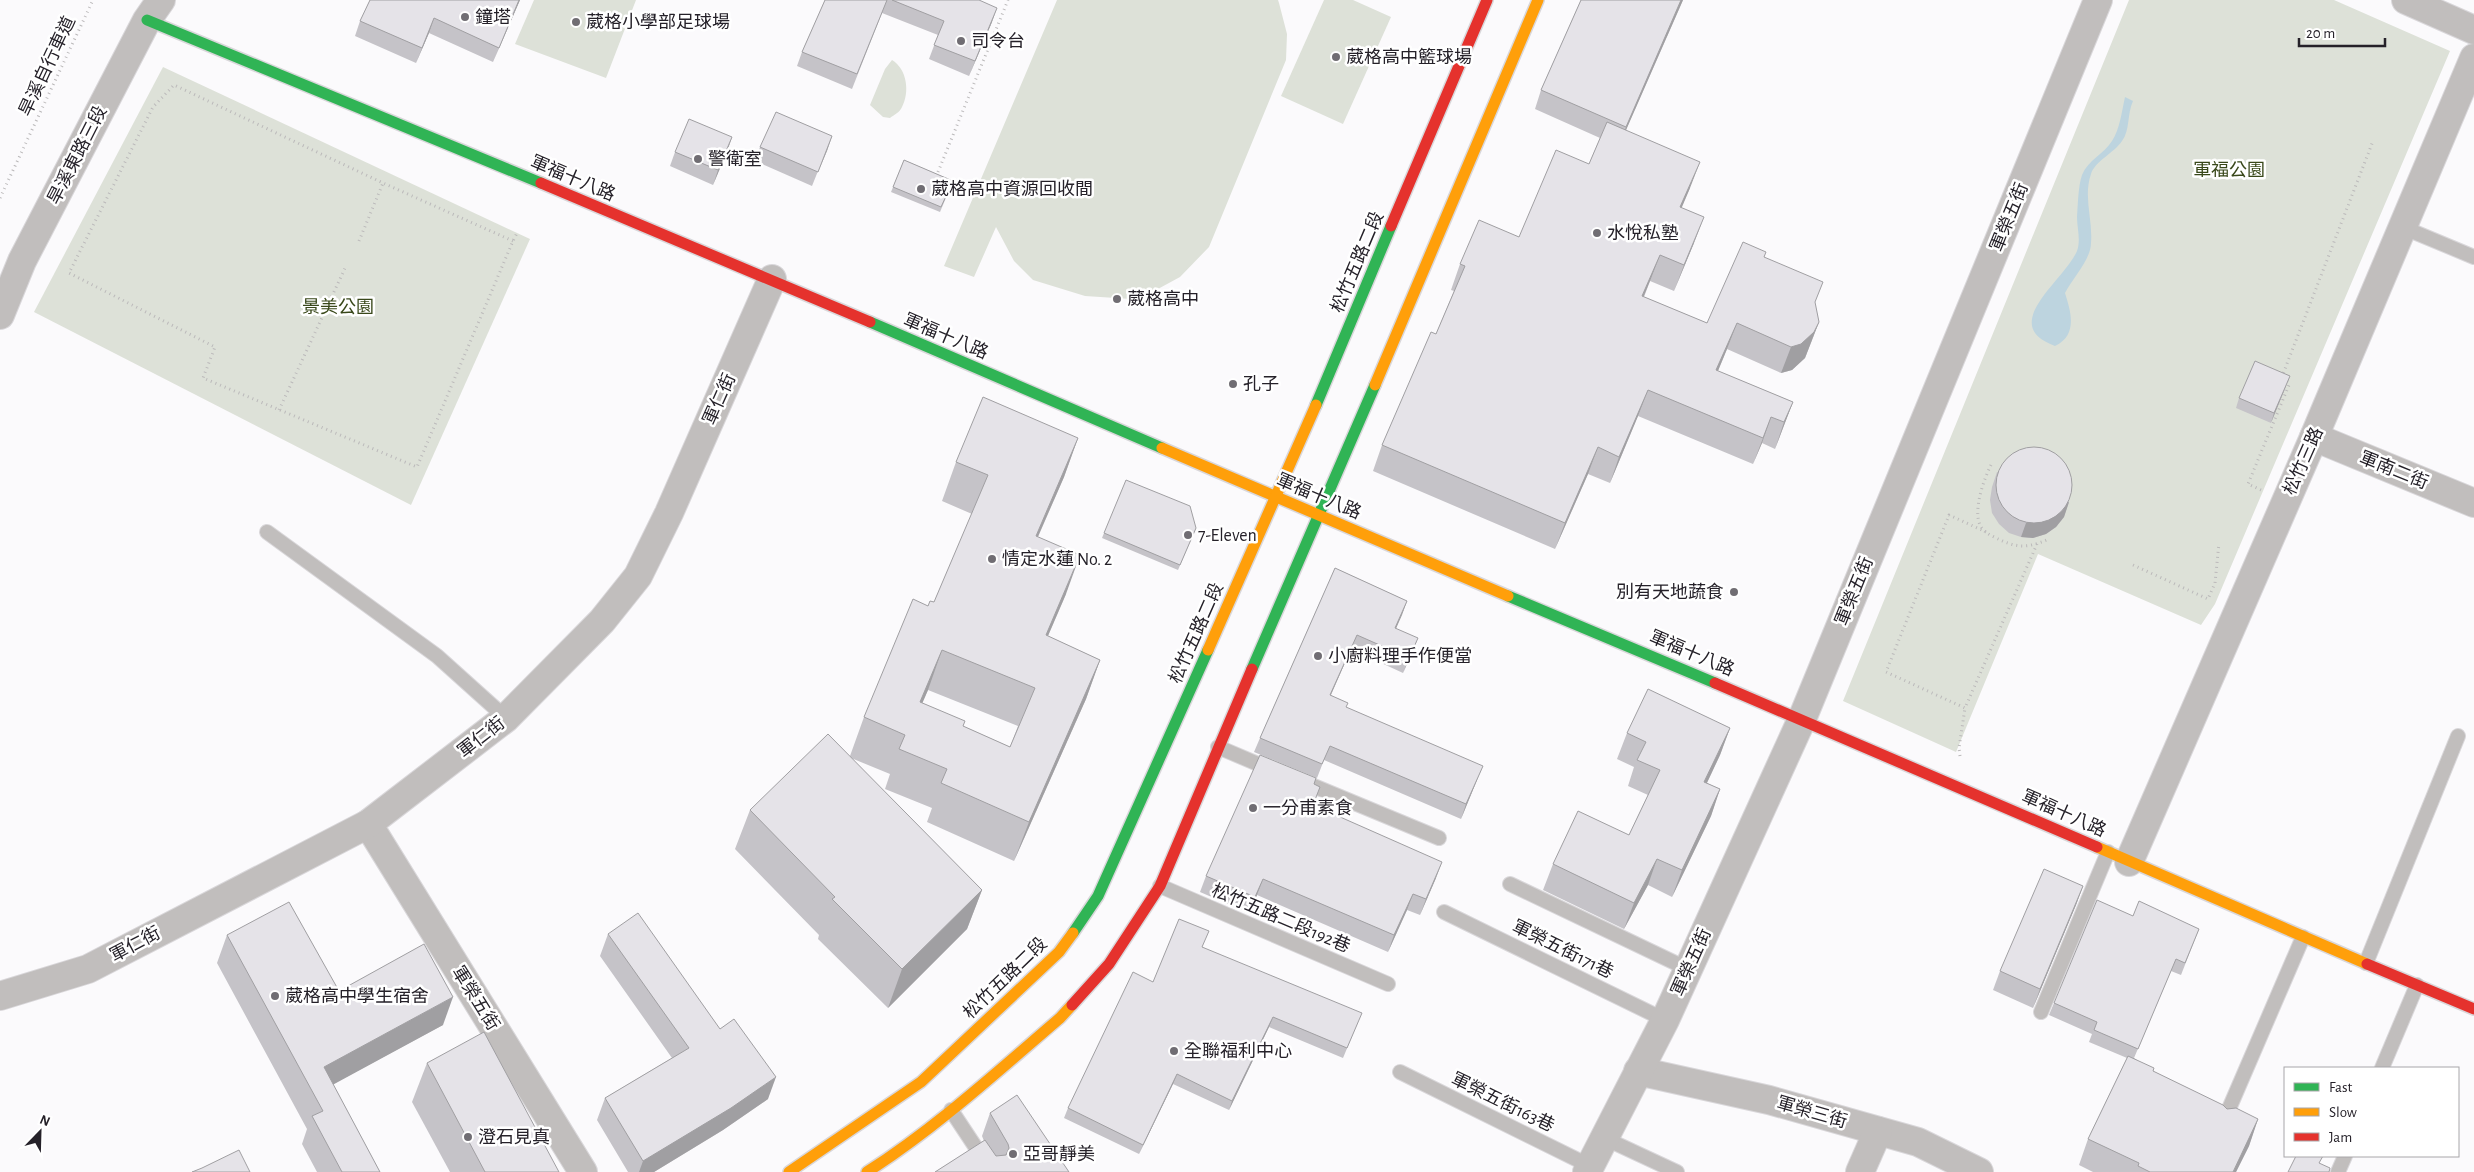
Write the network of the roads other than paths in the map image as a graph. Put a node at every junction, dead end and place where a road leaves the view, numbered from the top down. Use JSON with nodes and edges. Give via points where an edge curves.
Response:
{"nodes":[{"id":1,"x":1487,"y":0,"type":"edge"},
{"id":2,"x":1538,"y":0,"type":"edge"},
{"id":3,"x":2098,"y":0,"type":"edge"},
{"id":4,"x":2406,"y":0,"type":"edge"},
{"id":5,"x":154,"y":10,"type":"edge"},
{"id":6,"x":2474,"y":30,"type":"edge"},
{"id":7,"x":2474,"y":58,"type":"edge"},
{"id":8,"x":2402,"y":227,"type":"junction"},
{"id":9,"x":2474,"y":257,"type":"edge"},
{"id":10,"x":772,"y":280,"type":"junction"},
{"id":11,"x":0,"y":315,"type":"edge"},
{"id":12,"x":2314,"y":437,"type":"junction"},
{"id":13,"x":1277,"y":497,"type":"junction"},
{"id":14,"x":2474,"y":503,"type":"edge"},
{"id":15,"x":1320,"y":516,"type":"junction"},
{"id":16,"x":267,"y":532,"type":"dead end"},
{"id":17,"x":506,"y":718,"type":"junction"},
{"id":18,"x":1802,"y":719,"type":"junction"},
{"id":19,"x":2458,"y":736,"type":"dead end"},
{"id":20,"x":1218,"y":747,"type":"junction"},
{"id":21,"x":368,"y":824,"type":"junction"},
{"id":22,"x":1439,"y":838,"type":"dead end"},
{"id":23,"x":2119,"y":857,"type":"junction"},
{"id":24,"x":1510,"y":884,"type":"dead end"},
{"id":25,"x":1160,"y":886,"type":"junction"},
{"id":26,"x":1444,"y":912,"type":"dead end"},
{"id":27,"x":2304,"y":938,"type":"junction"},
{"id":28,"x":2366,"y":963,"type":"junction"},
{"id":29,"x":1688,"y":969,"type":"junction"},
{"id":30,"x":1388,"y":984,"type":"dead end"},
{"id":31,"x":2416,"y":985,"type":"junction"},
{"id":32,"x":0,"y":996,"type":"edge"},
{"id":33,"x":2474,"y":1010,"type":"edge"},
{"id":34,"x":2041,"y":1012,"type":"edge"},
{"id":35,"x":1665,"y":1020,"type":"junction"},
{"id":36,"x":2382,"y":1067,"type":"edge"},
{"id":37,"x":1638,"y":1071,"type":"junction"},
{"id":38,"x":1400,"y":1072,"type":"dead end"},
{"id":39,"x":952,"y":1110,"type":"junction"},
{"id":40,"x":2221,"y":1128,"type":"edge"},
{"id":41,"x":1878,"y":1131,"type":"junction"},
{"id":42,"x":1604,"y":1138,"type":"junction"},
{"id":43,"x":2345,"y":1157,"type":"edge"},
{"id":44,"x":889,"y":1158,"type":"junction"},
{"id":45,"x":1589,"y":1169,"type":"edge"},
{"id":46,"x":583,"y":1172,"type":"edge"},
{"id":47,"x":789,"y":1172,"type":"edge"},
{"id":48,"x":867,"y":1172,"type":"edge"},
{"id":49,"x":898,"y":1172,"type":"edge"},
{"id":50,"x":992,"y":1172,"type":"edge"},
{"id":51,"x":1677,"y":1172,"type":"edge"},
{"id":52,"x":1860,"y":1172,"type":"edge"},
{"id":53,"x":1979,"y":1172,"type":"edge"},
{"id":54,"x":2338,"y":1172,"type":"edge"}],
"edges":[{"from":1,"to":13,"type":"street","name":"松竹五路二段"},
{"from":2,"to":15,"type":"street"},
{"from":3,"to":18,"type":"street","name":"軍榮五街"},
{"from":4,"to":6,"type":"street"},
{"from":5,"to":10,"type":"street","name":"軍福十八路"},
{"from":5,"to":11,"type":"street","name":"旱溪東路三段","via":[[22,261]]},
{"from":7,"to":8,"type":"street","name":"松竹三路"},
{"from":8,"to":9,"type":"lane"},
{"from":8,"to":12,"type":"street","name":"松竹三路"},
{"from":10,"to":13,"type":"street","name":"軍福十八路"},
{"from":10,"to":17,"type":"street","name":"軍仁街","via":[[638,576],[602,621]]},
{"from":12,"to":14,"type":"street","name":"軍南二街"},
{"from":12,"to":23,"type":"street","name":"松竹三路"},
{"from":13,"to":15,"type":"street","name":"軍福十八路"},
{"from":13,"to":47,"type":"street","name":"松竹五路二段","via":[[1098,896],[1059,952],[921,1082]]},
{"from":15,"to":18,"type":"street","name":"軍福十八路"},
{"from":15,"to":20,"type":"street"},
{"from":16,"to":17,"type":"lane","via":[[437,656]]},
{"from":17,"to":21,"type":"street","name":"軍仁街"},
{"from":18,"to":23,"type":"street","name":"軍福十八路"},
{"from":18,"to":29,"type":"street","name":"軍榮五街"},
{"from":19,"to":28,"type":"lane"},
{"from":20,"to":22,"type":"lane"},
{"from":20,"to":25,"type":"street"},
{"from":21,"to":32,"type":"street","name":"軍仁街","via":[[88,969]]},
{"from":21,"to":46,"type":"street","name":"軍榮五街"},
{"from":23,"to":27,"type":"street","name":"軍福十八路"},
{"from":23,"to":34,"type":"lane"},
{"from":24,"to":29,"type":"lane"},
{"from":25,"to":30,"type":"lane","name":"松竹五路二段192巷"},
{"from":25,"to":39,"type":"street","via":[[1109,964],[1060,1018]]},
{"from":26,"to":35,"type":"lane","name":"軍榮五街171巷"},
{"from":27,"to":28,"type":"street","name":"軍福十八路"},
{"from":27,"to":40,"type":"lane"},
{"from":28,"to":31,"type":"street","name":"軍福十八路"},
{"from":29,"to":35,"type":"street","name":"軍榮五街"},
{"from":31,"to":33,"type":"street","name":"軍福十八路"},
{"from":31,"to":36,"type":"lane"},
{"from":35,"to":37,"type":"street","name":"軍榮五街"},
{"from":37,"to":41,"type":"street","name":"軍榮三街","via":[[1770,1100]]},
{"from":37,"to":42,"type":"street","name":"軍榮五街"},
{"from":38,"to":45,"type":"lane","name":"軍榮五街163巷"},
{"from":39,"to":44,"type":"street"},
{"from":39,"to":50,"type":"lane"},
{"from":41,"to":52,"type":"street"},
{"from":41,"to":53,"type":"street","name":"軍榮三街","via":[[1918,1142]]},
{"from":42,"to":45,"type":"street","name":"軍榮五街"},
{"from":42,"to":51,"type":"lane"},
{"from":43,"to":54,"type":"lane"},
{"from":44,"to":48,"type":"street"},
{"from":44,"to":49,"type":"lane"}]}
